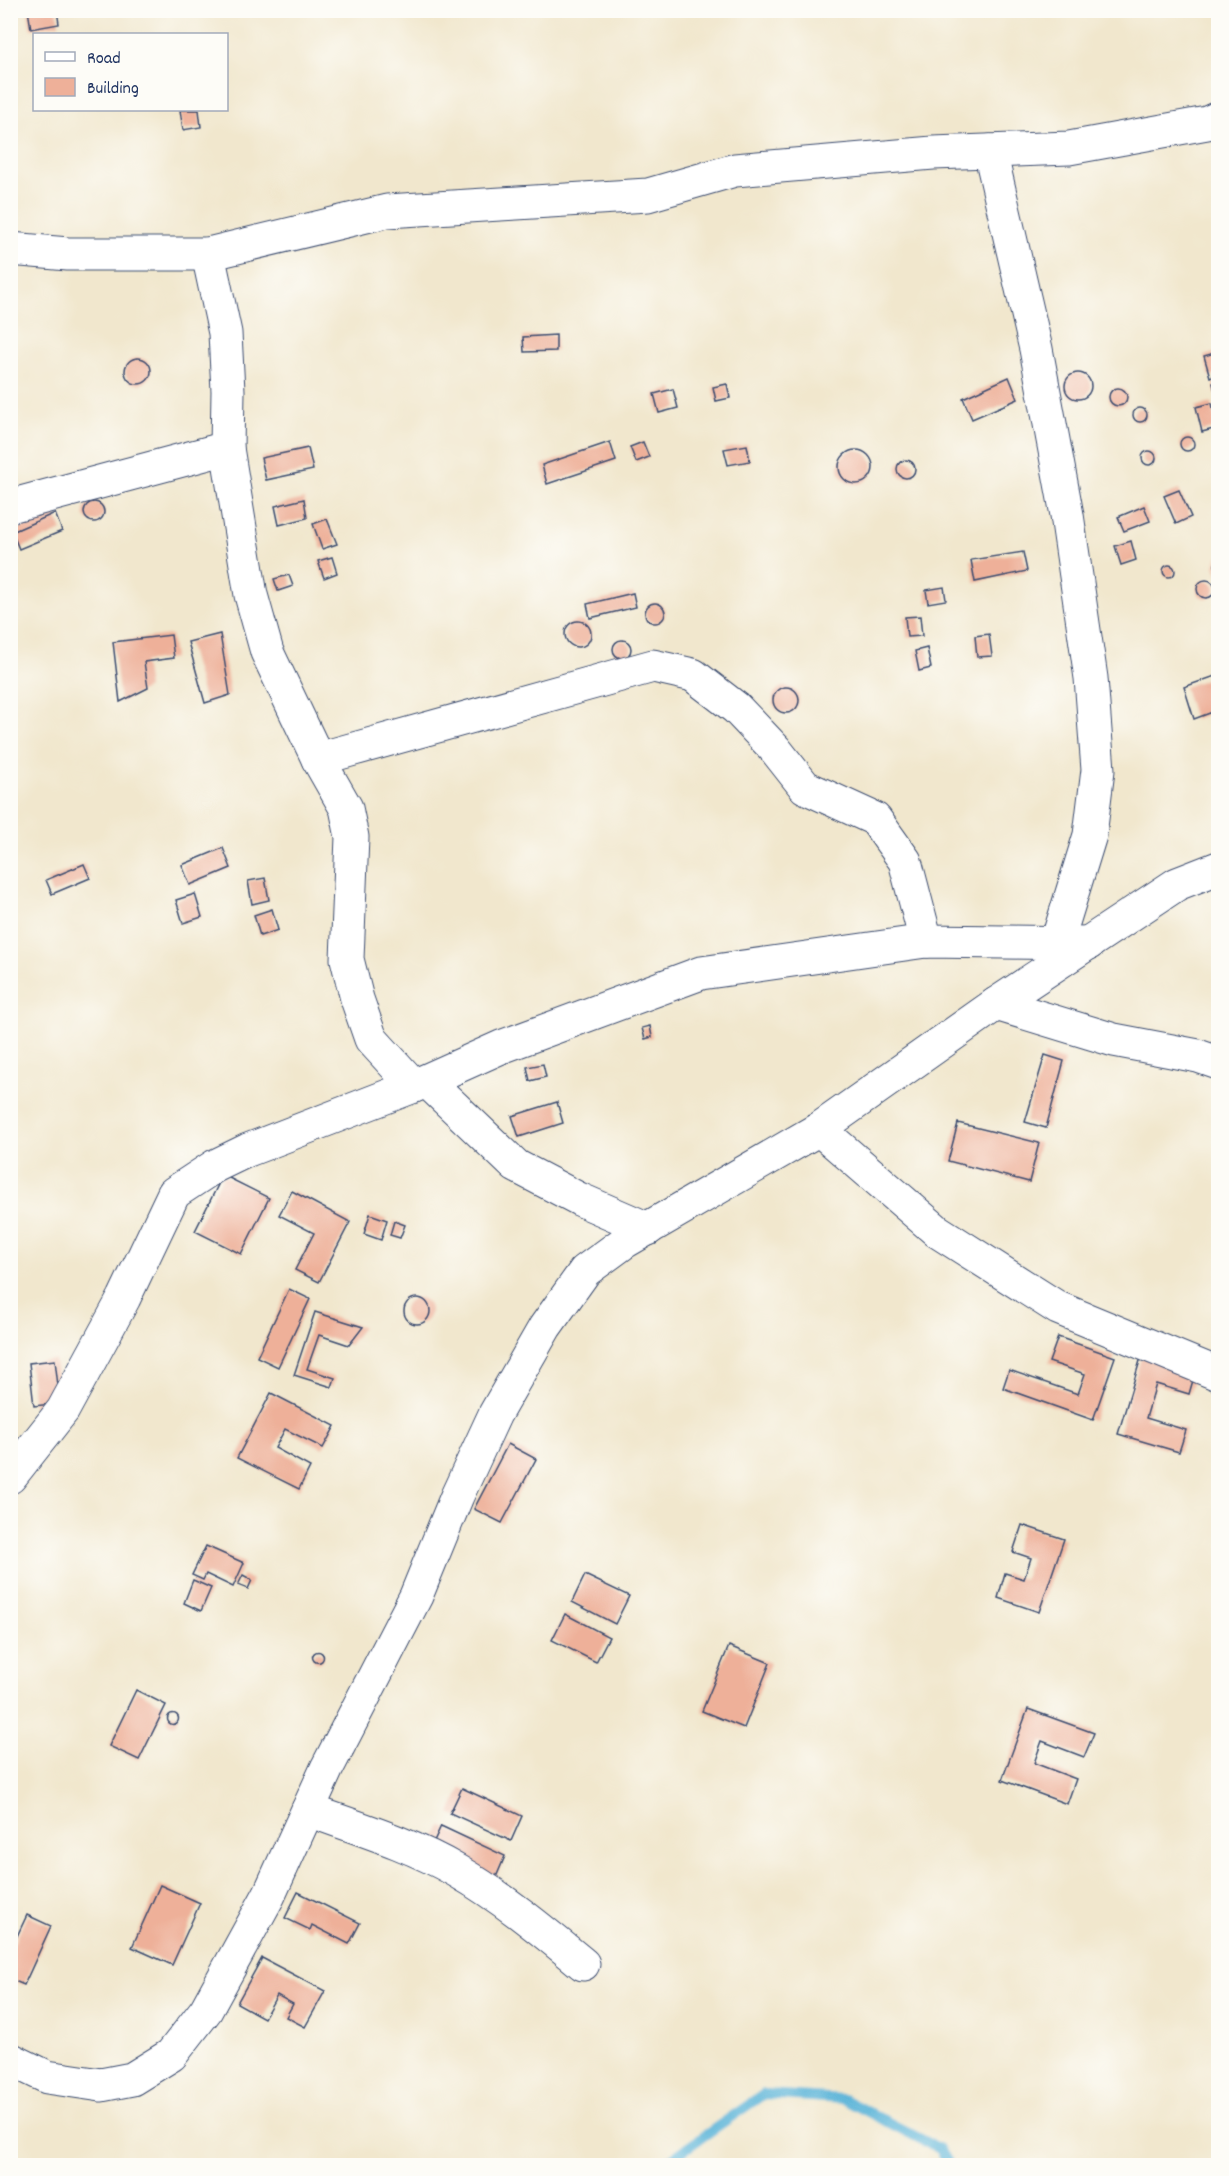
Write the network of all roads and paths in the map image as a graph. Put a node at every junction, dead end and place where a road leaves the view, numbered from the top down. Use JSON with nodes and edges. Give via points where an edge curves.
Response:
{"nodes":[{"id":1,"x":1218,"y":118,"type":"edge"},
{"id":2,"x":990,"y":151,"type":"junction"},
{"id":3,"x":10,"y":249,"type":"edge"},
{"id":4,"x":208,"y":254,"type":"junction"},
{"id":5,"x":226,"y":448,"type":"junction"},
{"id":6,"x":10,"y":506,"type":"edge"},
{"id":7,"x":318,"y":759,"type":"junction"},
{"id":8,"x":1218,"y":867,"type":"edge"},
{"id":9,"x":926,"y":941,"type":"junction"},
{"id":10,"x":1057,"y":942,"type":"junction"},
{"id":11,"x":1089,"y":943,"type":"junction"},
{"id":12,"x":996,"y":1004,"type":"junction"},
{"id":13,"x":1218,"y":1063,"type":"edge"},
{"id":14,"x":420,"y":1084,"type":"junction"},
{"id":15,"x":819,"y":1129,"type":"junction"},
{"id":16,"x":648,"y":1229,"type":"junction"},
{"id":17,"x":1218,"y":1374,"type":"edge"},
{"id":18,"x":10,"y":1477,"type":"edge"},
{"id":19,"x":308,"y":1810,"type":"junction"},
{"id":20,"x":582,"y":1964,"type":"dead end"},
{"id":21,"x":10,"y":2059,"type":"edge"}],
"edges":[{"from":1,"to":2,"type":"street","via":[[1068,148]]},
{"from":2,"to":4,"type":"street","via":[[735,170],[648,195],[387,211]]},
{"from":2,"to":10,"type":"street","via":[[1036,350],[1067,515],[1091,678],[1098,770],[1090,835]]},
{"from":3,"to":4,"type":"street","via":[[68,254]]},
{"from":4,"to":5,"type":"street","via":[[225,333]]},
{"from":5,"to":6,"type":"street"},
{"from":5,"to":7,"type":"street","via":[[251,595],[267,652]]},
{"from":7,"to":9,"type":"street","via":[[653,666],[693,675],[736,708],[805,787],[875,819],[905,861]]},
{"from":7,"to":14,"type":"street","via":[[346,808],[352,837],[347,958],[357,999],[370,1039]]},
{"from":8,"to":11,"type":"street","via":[[1177,884]]},
{"from":9,"to":10,"type":"street"},
{"from":9,"to":14,"type":"street","via":[[700,974],[501,1047]]},
{"from":10,"to":11,"type":"street"},
{"from":11,"to":12,"type":"street"},
{"from":12,"to":13,"type":"street","via":[[1114,1040]]},
{"from":12,"to":15,"type":"street"},
{"from":14,"to":16,"type":"street","via":[[516,1166]]},
{"from":14,"to":18,"type":"street","via":[[248,1150],[174,1193],[124,1298],[63,1410]]},
{"from":15,"to":16,"type":"street"},
{"from":15,"to":17,"type":"street","via":[[937,1231],[1058,1308]]},
{"from":16,"to":19,"type":"street","via":[[585,1270],[545,1327],[495,1414],[416,1596]]},
{"from":19,"to":20,"type":"street","via":[[398,1843],[457,1871],[537,1925]]},
{"from":19,"to":21,"type":"street","via":[[268,1896],[206,2010],[171,2055],[132,2079],[101,2085],[47,2077]]}]}
